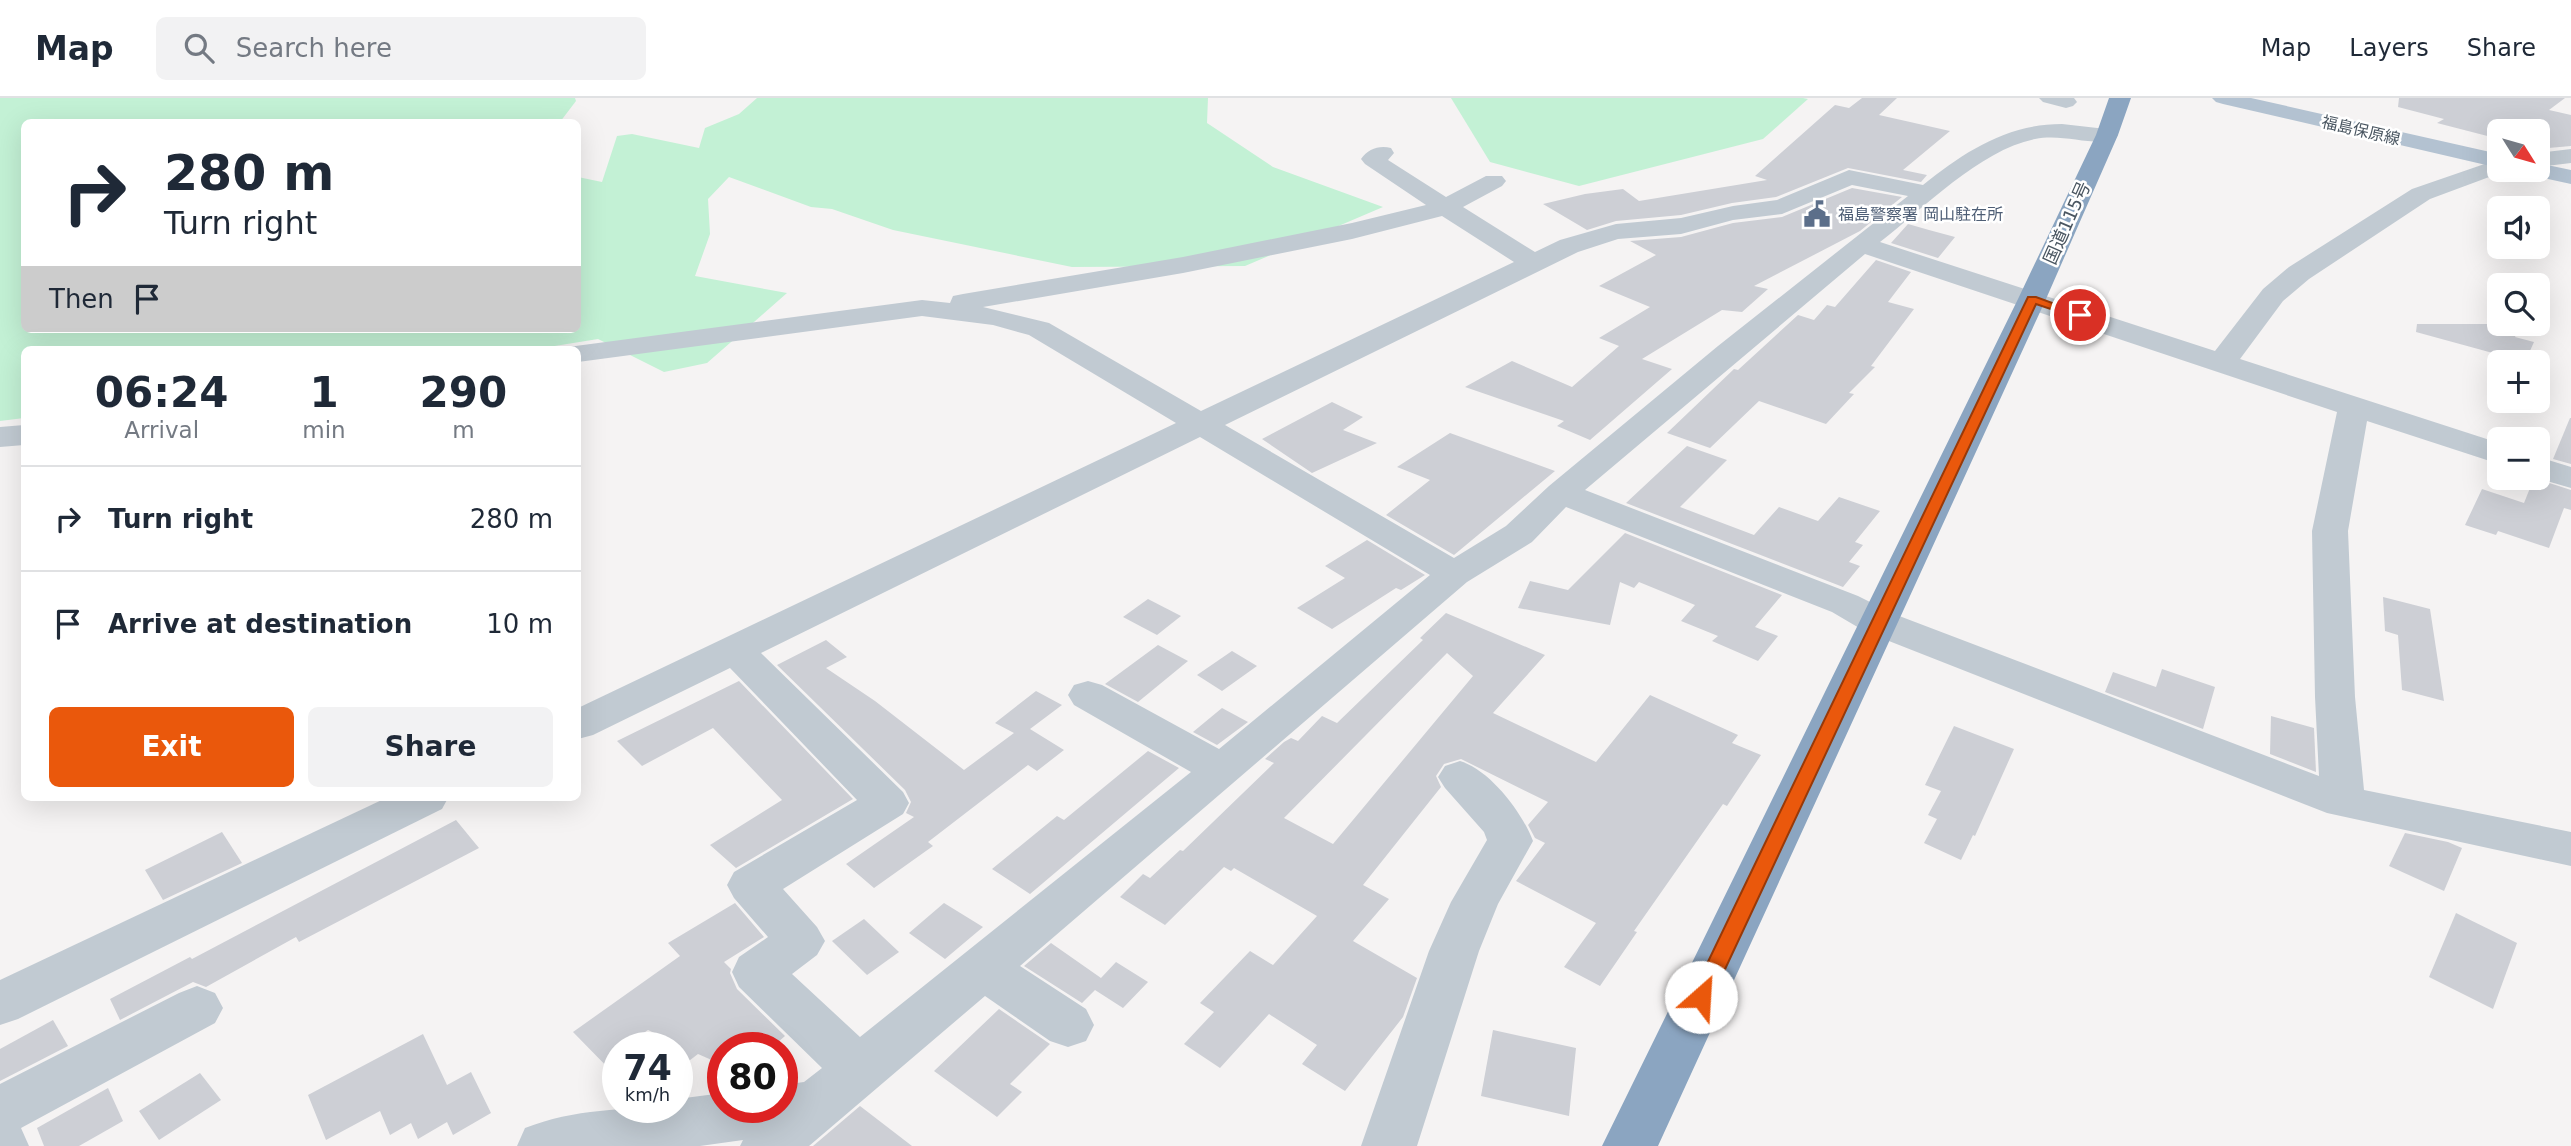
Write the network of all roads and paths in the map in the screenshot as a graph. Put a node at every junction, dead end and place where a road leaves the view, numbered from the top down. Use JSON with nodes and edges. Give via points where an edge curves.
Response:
{"nodes":[{"id":1,"x":2120,"y":98,"type":"edge"},
{"id":2,"x":2134,"y":98,"type":"edge"},
{"id":3,"x":2223,"y":98,"type":"edge"},
{"id":4,"x":2048,"y":114,"type":"edge"},
{"id":5,"x":2107,"y":135,"type":"junction"},
{"id":6,"x":1383,"y":153,"type":"dead end"},
{"id":7,"x":2571,"y":156,"type":"edge"},
{"id":8,"x":2550,"y":159,"type":"edge"},
{"id":9,"x":1882,"y":161,"type":"dead end"},
{"id":10,"x":2487,"y":161,"type":"edge"},
{"id":11,"x":2487,"y":169,"type":"edge"},
{"id":12,"x":2550,"y":173,"type":"edge"},
{"id":13,"x":2571,"y":177,"type":"edge"},
{"id":14,"x":1494,"y":181,"type":"dead end"},
{"id":15,"x":1938,"y":185,"type":"junction"},
{"id":16,"x":1442,"y":207,"type":"junction"},
{"id":17,"x":1861,"y":244,"type":"junction"},
{"id":18,"x":1533,"y":263,"type":"junction"},
{"id":19,"x":2032,"y":299,"type":"junction"},
{"id":20,"x":922,"y":308,"type":"junction"},
{"id":21,"x":581,"y":353,"type":"edge"},
{"id":22,"x":2222,"y":363,"type":"junction"},
{"id":23,"x":2354,"y":407,"type":"junction"},
{"id":24,"x":1200,"y":423,"type":"junction"},
{"id":25,"x":21,"y":435,"type":"edge"},
{"id":26,"x":0,"y":437,"type":"edge"},
{"id":27,"x":2487,"y":450,"type":"edge"},
{"id":28,"x":2550,"y":471,"type":"edge"},
{"id":29,"x":2571,"y":478,"type":"edge"},
{"id":30,"x":1561,"y":493,"type":"junction"},
{"id":31,"x":1454,"y":574,"type":"junction"},
{"id":32,"x":1880,"y":624,"type":"junction"},
{"id":33,"x":734,"y":649,"type":"junction"},
{"id":34,"x":1088,"y":695,"type":"dead end"},
{"id":35,"x":581,"y":724,"type":"edge"},
{"id":36,"x":1222,"y":770,"type":"junction"},
{"id":37,"x":1460,"y":777,"type":"dead end"},
{"id":38,"x":420,"y":801,"type":"edge"},
{"id":39,"x":2343,"y":802,"type":"junction"},
{"id":40,"x":2571,"y":849,"type":"edge"},
{"id":41,"x":983,"y":968,"type":"junction"},
{"id":42,"x":0,"y":1004,"type":"edge"},
{"id":43,"x":197,"y":1008,"type":"dead end"},
{"id":44,"x":1068,"y":1025,"type":"dead end"},
{"id":45,"x":859,"y":1070,"type":"junction"},
{"id":46,"x":817,"y":1105,"type":"junction"},
{"id":47,"x":0,"y":1111,"type":"edge"},
{"id":48,"x":545,"y":1146,"type":"edge"},
{"id":49,"x":768,"y":1146,"type":"edge"},
{"id":50,"x":1389,"y":1146,"type":"edge"},
{"id":51,"x":1630,"y":1146,"type":"edge"}],
"edges":[{"from":1,"to":5,"type":"highway","name":"国道115号"},
{"from":2,"to":5,"type":"highway","name":"国道115号"},
{"from":3,"to":10,"type":"main road","name":"福島保原線"},
{"from":4,"to":5,"type":"street"},
{"from":4,"to":15,"type":"street"},
{"from":5,"to":19,"type":"highway","name":"国道115号"},
{"from":6,"to":16,"type":"street","via":[[1373,159]]},
{"from":7,"to":8,"type":"street"},
{"from":9,"to":15,"type":"street"},
{"from":11,"to":22,"type":"street","via":[[2421,194],[2299,273],[2273,295]]},
{"from":12,"to":13,"type":"main road"},
{"from":14,"to":16,"type":"street"},
{"from":15,"to":17,"type":"street"},
{"from":15,"to":18,"type":"street","via":[[1849,177],[1782,207],[1681,226],[1615,232]]},
{"from":16,"to":18,"type":"street"},
{"from":16,"to":20,"type":"street","via":[[1352,231],[1183,265]]},
{"from":17,"to":19,"type":"street"},
{"from":17,"to":30,"type":"street"},
{"from":18,"to":24,"type":"street"},
{"from":19,"to":22,"type":"street"},
{"from":19,"to":32,"type":"highway","name":"国道115号"},
{"from":20,"to":21,"type":"street"},
{"from":20,"to":24,"type":"street","via":[[995,317],[1039,330]]},
{"from":22,"to":23,"type":"street"},
{"from":23,"to":27,"type":"street"},
{"from":23,"to":39,"type":"street","via":[[2330,531]]},
{"from":24,"to":31,"type":"street"},
{"from":24,"to":33,"type":"street"},
{"from":25,"to":26,"type":"street"},
{"from":28,"to":29,"type":"street"},
{"from":30,"to":31,"type":"street","via":[[1519,534]]},
{"from":30,"to":32,"type":"street","via":[[1845,604]]},
{"from":31,"to":36,"type":"street"},
{"from":32,"to":39,"type":"street"},
{"from":32,"to":51,"type":"highway","name":"国道115号"},
{"from":33,"to":35,"type":"street"},
{"from":33,"to":45,"type":"street","via":[[887,803],[751,885],[800,941],[757,972]]},
{"from":34,"to":36,"type":"street"},
{"from":36,"to":41,"type":"street"},
{"from":37,"to":50,"type":"street","via":[[1504,825],[1510,841],[1475,902],[1454,951]]},
{"from":38,"to":42,"type":"street"},
{"from":39,"to":40,"type":"street"},
{"from":41,"to":44,"type":"street"},
{"from":41,"to":45,"type":"street"},
{"from":43,"to":47,"type":"street"},
{"from":45,"to":46,"type":"street"},
{"from":46,"to":48,"type":"street"},
{"from":46,"to":49,"type":"street"}]}
